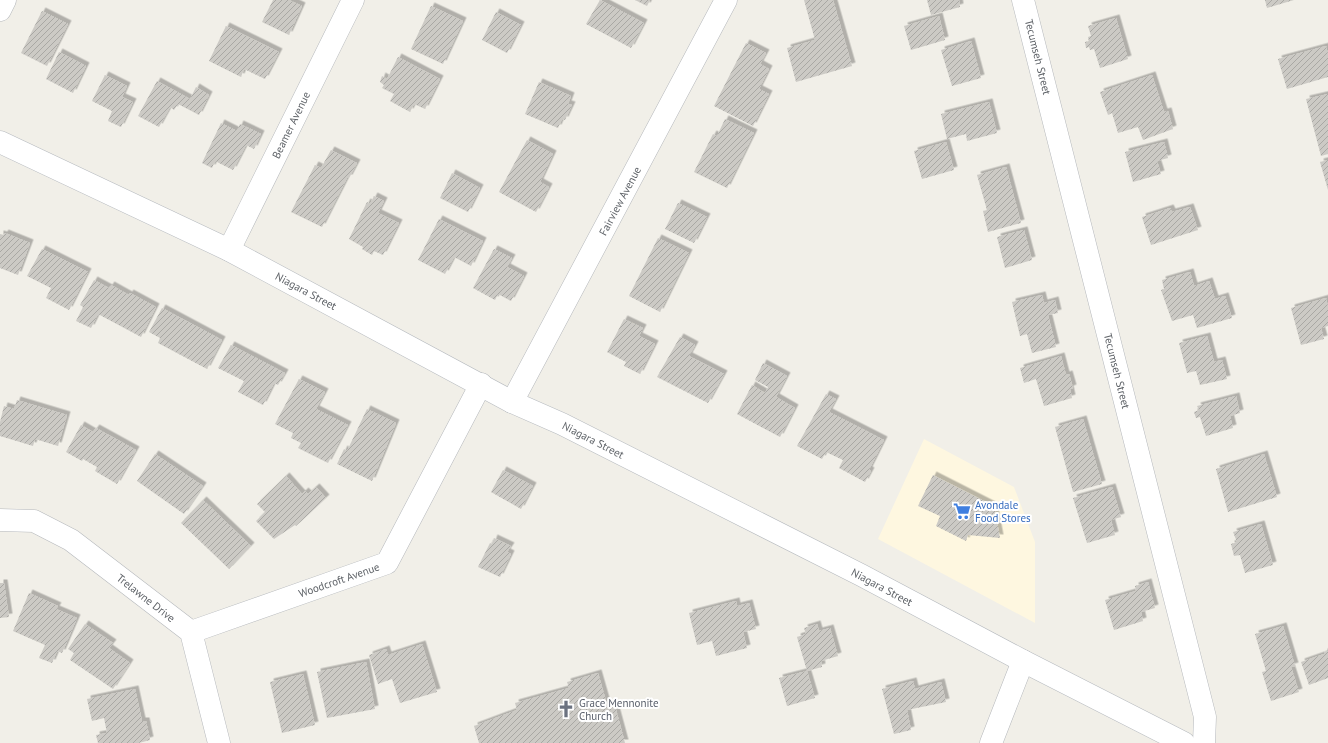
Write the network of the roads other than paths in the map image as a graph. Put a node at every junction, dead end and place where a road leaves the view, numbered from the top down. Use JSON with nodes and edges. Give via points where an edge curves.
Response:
{"nodes":[{"id":1,"x":5,"y":0,"type":"edge"},
{"id":2,"x":353,"y":0,"type":"edge"},
{"id":3,"x":726,"y":0,"type":"edge"},
{"id":4,"x":1023,"y":0,"type":"edge"},
{"id":5,"x":0,"y":10,"type":"edge"},
{"id":6,"x":0,"y":142,"type":"edge"},
{"id":7,"x":229,"y":250,"type":"junction"},
{"id":8,"x":481,"y":384,"type":"junction"},
{"id":9,"x":512,"y":402,"type":"junction"},
{"id":10,"x":0,"y":520,"type":"edge"},
{"id":11,"x":191,"y":632,"type":"junction"},
{"id":12,"x":1023,"y":661,"type":"junction"},
{"id":13,"x":219,"y":743,"type":"edge"},
{"id":14,"x":991,"y":743,"type":"edge"},
{"id":15,"x":1184,"y":743,"type":"edge"},
{"id":16,"x":1204,"y":743,"type":"edge"}],
"edges":[{"from":1,"to":5,"type":"street"},
{"from":2,"to":7,"type":"street","name":"Beamer Avenue"},
{"from":3,"to":9,"type":"street","name":"Fairview Avenue"},
{"from":4,"to":16,"type":"street","name":"Tecumseh Street","via":[[1205,717]]},
{"from":6,"to":7,"type":"street","name":"Niagara Street"},
{"from":7,"to":8,"type":"street","name":"Niagara Street"},
{"from":8,"to":9,"type":"street","name":"Niagara Street"},
{"from":8,"to":11,"type":"street","name":"Woodcroft Avenue","via":[[387,563]]},
{"from":9,"to":12,"type":"street","name":"Niagara Street","via":[[562,424],[854,571]]},
{"from":10,"to":11,"type":"street","name":"Trelawne Drive","via":[[34,521],[71,540]]},
{"from":11,"to":13,"type":"street"},
{"from":12,"to":14,"type":"street"},
{"from":12,"to":15,"type":"street","name":"Niagara Street"}]}
